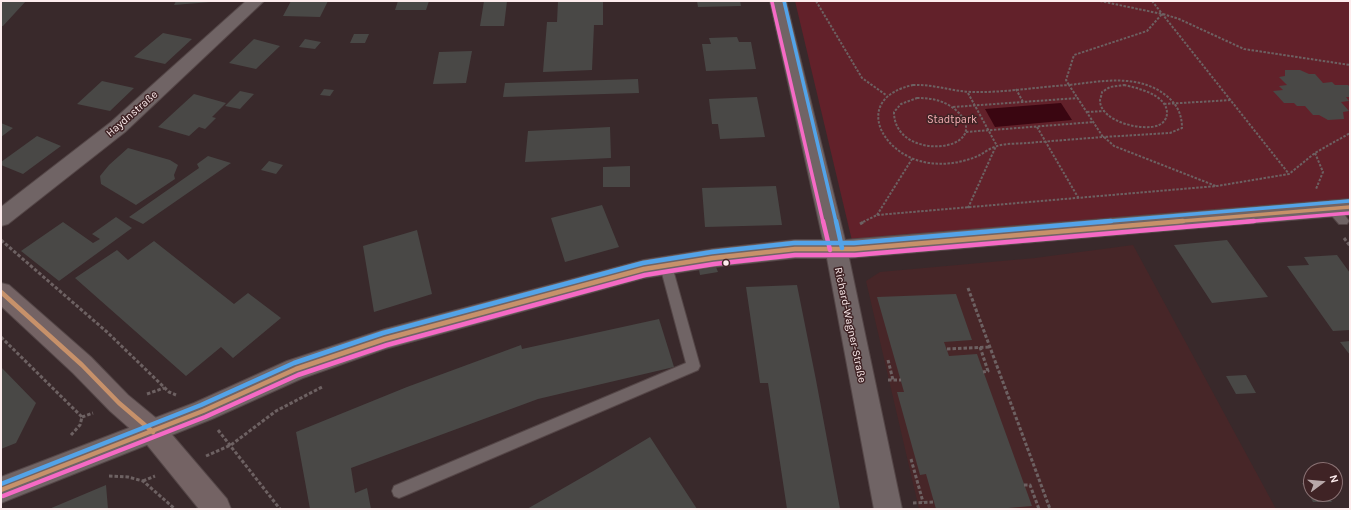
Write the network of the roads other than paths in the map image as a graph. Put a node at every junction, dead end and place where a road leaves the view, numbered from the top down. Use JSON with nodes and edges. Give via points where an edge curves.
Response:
{"nodes":[{"id":1,"x":256,"y":1,"type":"edge"},
{"id":2,"x":778,"y":1,"type":"edge"},
{"id":3,"x":1342,"y":212,"type":"edge"},
{"id":4,"x":1,"y":218,"type":"edge"},
{"id":5,"x":836,"y":249,"type":"junction"},
{"id":6,"x":666,"y":266,"type":"junction"},
{"id":7,"x":1,"y":292,"type":"edge"},
{"id":8,"x":153,"y":432,"type":"junction"},
{"id":9,"x":1,"y":490,"type":"edge"},
{"id":10,"x":400,"y":491,"type":"dead end"},
{"id":11,"x":898,"y":506,"type":"edge"},
{"id":12,"x":217,"y":509,"type":"edge"}],
"edges":[{"from":1,"to":4,"type":"street","name":"Haydnstraße","via":[[118,127]]},
{"from":2,"to":5,"type":"street","name":"Richard-Wagner-Straße"},
{"from":3,"to":5,"type":"street"},
{"from":5,"to":6,"type":"street","via":[[794,249]]},
{"from":5,"to":11,"type":"street","name":"Richard-Wagner-Straße"},
{"from":6,"to":8,"type":"street","via":[[644,269],[559,291],[385,339],[296,369]]},
{"from":6,"to":10,"type":"lane","via":[[693,366]]},
{"from":7,"to":8,"type":"main road"},
{"from":8,"to":9,"type":"street"},
{"from":8,"to":12,"type":"main road"}]}
